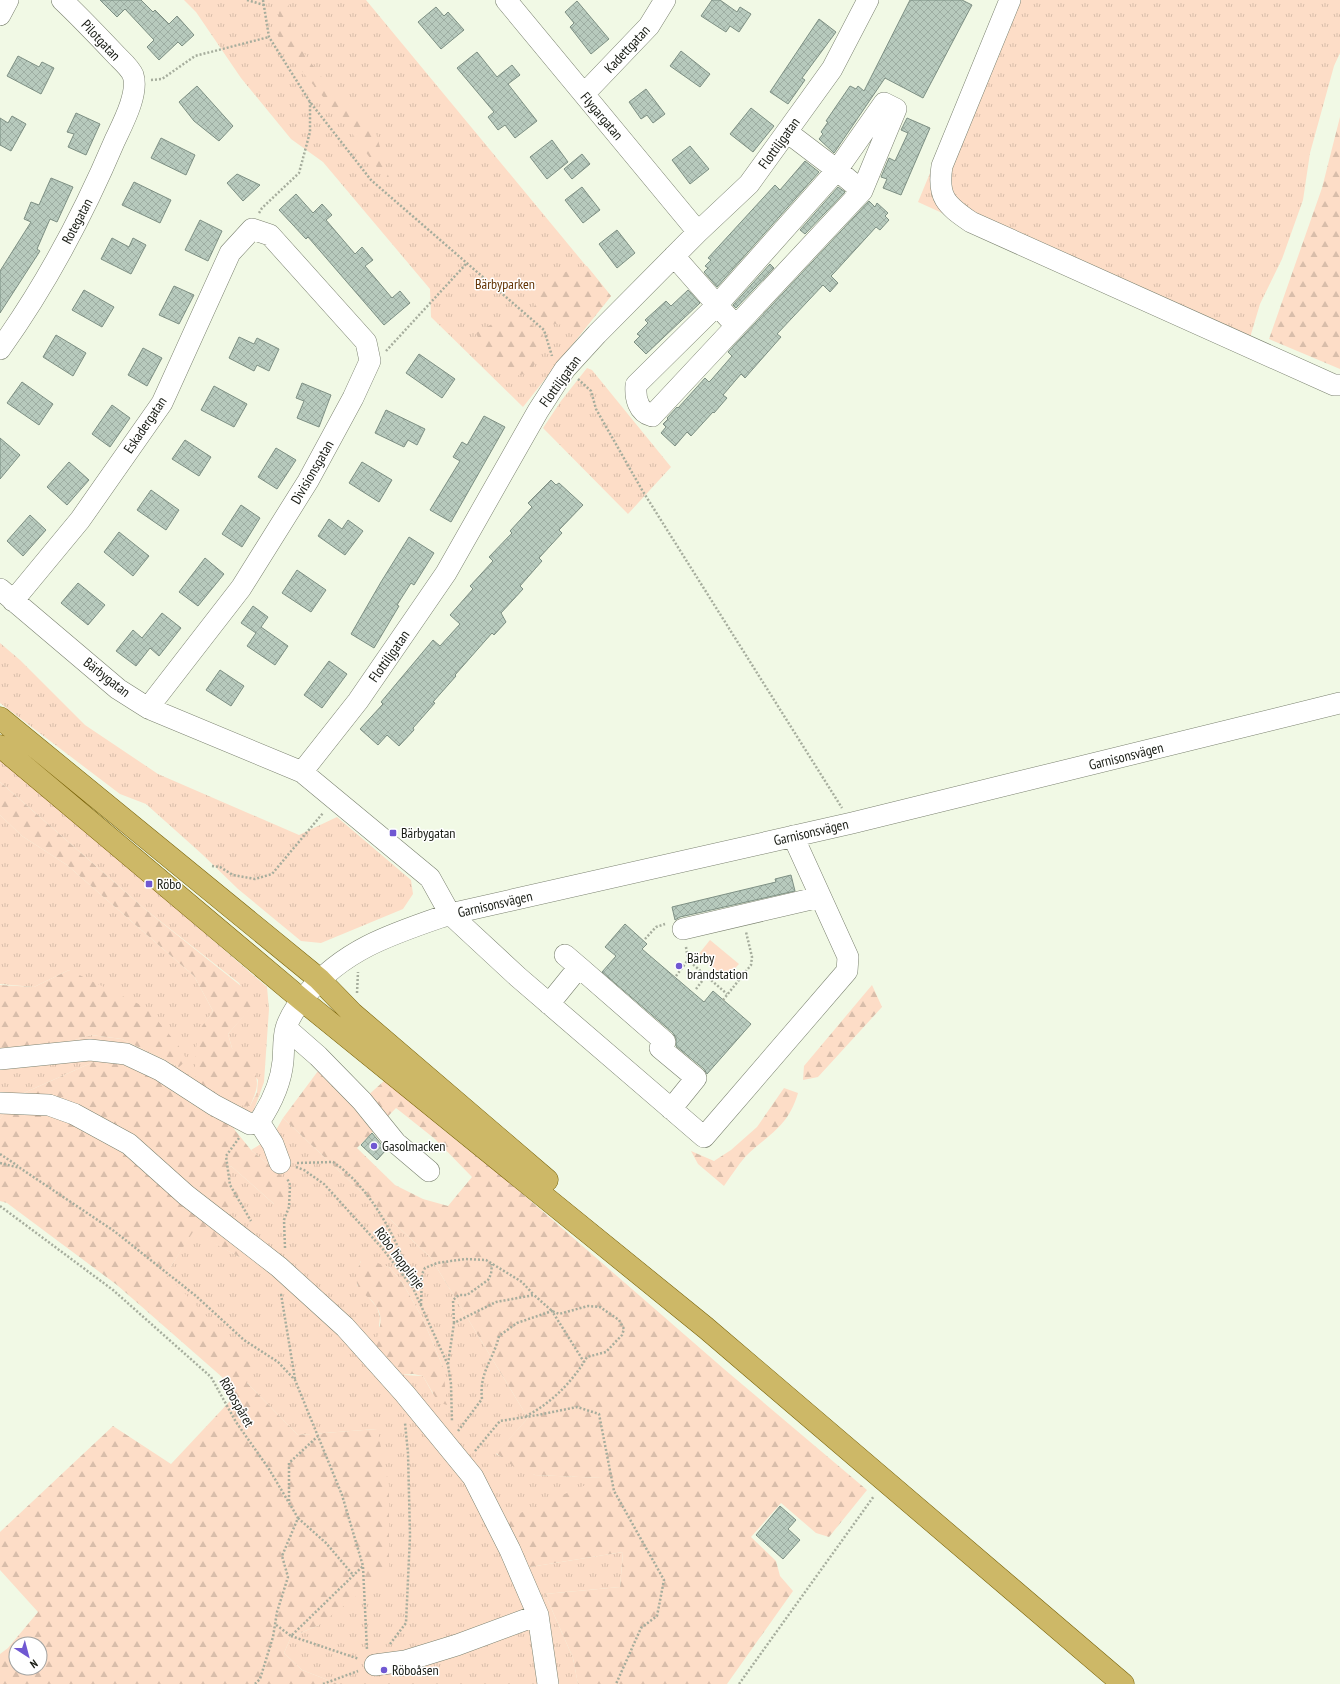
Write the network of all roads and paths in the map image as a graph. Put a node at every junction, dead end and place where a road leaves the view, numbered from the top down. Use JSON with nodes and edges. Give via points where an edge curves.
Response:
{"nodes":[{"id":1,"x":8,"y":0,"type":"edge"},
{"id":2,"x":62,"y":0,"type":"edge"},
{"id":3,"x":247,"y":0,"type":"edge"},
{"id":4,"x":263,"y":0,"type":"edge"},
{"id":5,"x":506,"y":0,"type":"edge"},
{"id":6,"x":665,"y":0,"type":"edge"},
{"id":7,"x":868,"y":0,"type":"edge"},
{"id":8,"x":1010,"y":0,"type":"edge"},
{"id":9,"x":264,"y":4,"type":"junction"},
{"id":10,"x":0,"y":15,"type":"edge"},
{"id":11,"x":269,"y":37,"type":"junction"},
{"id":12,"x":135,"y":83,"type":"junction"},
{"id":13,"x":584,"y":94,"type":"junction"},
{"id":14,"x":310,"y":102,"type":"junction"},
{"id":15,"x":786,"y":132,"type":"junction"},
{"id":16,"x":837,"y":170,"type":"junction"},
{"id":17,"x":862,"y":191,"type":"junction"},
{"id":18,"x":261,"y":232,"type":"junction"},
{"id":19,"x":698,"y":232,"type":"junction"},
{"id":20,"x":674,"y":256,"type":"junction"},
{"id":21,"x":467,"y":263,"type":"junction"},
{"id":22,"x":717,"y":306,"type":"junction"},
{"id":23,"x":736,"y":326,"type":"junction"},
{"id":24,"x":0,"y":349,"type":"edge"},
{"id":25,"x":370,"y":361,"type":"junction"},
{"id":26,"x":565,"y":369,"type":"junction"},
{"id":27,"x":1340,"y":385,"type":"edge"},
{"id":28,"x":7,"y":595,"type":"edge"},
{"id":29,"x":1340,"y":703,"type":"edge"},
{"id":30,"x":148,"y":708,"type":"junction"},
{"id":31,"x":0,"y":718,"type":"edge"},
{"id":32,"x":0,"y":746,"type":"edge"},
{"id":33,"x":302,"y":772,"type":"junction"},
{"id":34,"x":335,"y":799,"type":"junction"},
{"id":35,"x":852,"y":823,"type":"junction"},
{"id":36,"x":793,"y":836,"type":"junction"},
{"id":37,"x":206,"y":866,"type":"dead end"},
{"id":38,"x":820,"y":897,"type":"junction"},
{"id":39,"x":450,"y":914,"type":"junction"},
{"id":40,"x":743,"y":916,"type":"junction"},
{"id":41,"x":683,"y":929,"type":"junction"},
{"id":42,"x":645,"y":939,"type":"dead end"},
{"id":43,"x":688,"y":960,"type":"junction"},
{"id":44,"x":676,"y":976,"type":"dead end"},
{"id":45,"x":706,"y":976,"type":"junction"},
{"id":46,"x":319,"y":979,"type":"junction"},
{"id":47,"x":696,"y":989,"type":"dead end"},
{"id":48,"x":727,"y":994,"type":"junction"},
{"id":49,"x":302,"y":1000,"type":"junction"},
{"id":50,"x":723,"y":1000,"type":"dead end"},
{"id":51,"x":549,"y":1004,"type":"junction"},
{"id":52,"x":286,"y":1028,"type":"junction"},
{"id":53,"x":3,"y":1060,"type":"edge"},
{"id":54,"x":0,"y":1103,"type":"edge"},
{"id":55,"x":671,"y":1109,"type":"junction"},
{"id":56,"x":254,"y":1123,"type":"junction"},
{"id":57,"x":0,"y":1154,"type":"edge"},
{"id":58,"x":0,"y":1163,"type":"edge"},
{"id":59,"x":280,"y":1163,"type":"junction"},
{"id":60,"x":20,"y":1168,"type":"junction"},
{"id":61,"x":430,"y":1171,"type":"dead end"},
{"id":62,"x":0,"y":1206,"type":"edge"},
{"id":63,"x":253,"y":1224,"type":"dead end"},
{"id":64,"x":492,"y":1264,"type":"junction"},
{"id":65,"x":279,"y":1267,"type":"junction"},
{"id":66,"x":413,"y":1288,"type":"junction"},
{"id":67,"x":281,"y":1293,"type":"dead end"},
{"id":68,"x":534,"y":1294,"type":"junction"},
{"id":69,"x":421,"y":1307,"type":"junction"},
{"id":70,"x":552,"y":1311,"type":"junction"},
{"id":71,"x":454,"y":1324,"type":"junction"},
{"id":72,"x":706,"y":1328,"type":"junction"},
{"id":73,"x":584,"y":1362,"type":"junction"},
{"id":74,"x":448,"y":1365,"type":"junction"},
{"id":75,"x":295,"y":1380,"type":"junction"},
{"id":76,"x":404,"y":1417,"type":"dead end"},
{"id":77,"x":523,"y":1418,"type":"junction"},
{"id":78,"x":452,"y":1424,"type":"dead end"},
{"id":79,"x":318,"y":1436,"type":"junction"},
{"id":80,"x":456,"y":1452,"type":"junction"},
{"id":81,"x":885,"y":1480,"type":"junction"},
{"id":82,"x":289,"y":1503,"type":"junction"},
{"id":83,"x":298,"y":1518,"type":"junction"},
{"id":84,"x":363,"y":1566,"type":"junction"},
{"id":85,"x":354,"y":1576,"type":"junction"},
{"id":86,"x":538,"y":1615,"type":"junction"},
{"id":87,"x":275,"y":1624,"type":"junction"},
{"id":88,"x":291,"y":1636,"type":"junction"},
{"id":89,"x":375,"y":1664,"type":"junction"},
{"id":90,"x":255,"y":1684,"type":"edge"},
{"id":91,"x":323,"y":1684,"type":"edge"},
{"id":92,"x":548,"y":1684,"type":"edge"},
{"id":93,"x":616,"y":1684,"type":"edge"},
{"id":94,"x":739,"y":1684,"type":"edge"},
{"id":95,"x":1123,"y":1684,"type":"edge"}],
"edges":[{"from":1,"to":10,"type":"street"},
{"from":2,"to":12,"type":"street","name":"Pilotgatan","via":[[132,73]]},
{"from":3,"to":9,"type":"path"},
{"from":4,"to":9,"type":"path"},
{"from":5,"to":13,"type":"street","name":"Flygargatan"},
{"from":6,"to":13,"type":"street","name":"Kadettgatan","via":[[649,26]]},
{"from":7,"to":15,"type":"street","name":"Flottiljgatan","via":[[832,69]]},
{"from":8,"to":27,"type":"street","via":[[942,166],[940,182],[944,199],[953,210],[970,222],[1334,385]]},
{"from":9,"to":11,"type":"path"},
{"from":11,"to":12,"type":"path","via":[[195,56],[162,79]]},
{"from":11,"to":14,"type":"path"},
{"from":12,"to":24,"type":"street","name":"Rotegatan","via":[[130,104],[95,186],[68,240],[18,324]]},
{"from":13,"to":19,"type":"street","name":"Flygargatan"},
{"from":14,"to":18,"type":"path","via":[[310,132],[299,173],[262,208]]},
{"from":14,"to":21,"type":"path","via":[[371,180]]},
{"from":15,"to":16,"type":"street"},
{"from":15,"to":19,"type":"street","name":"Flottiljgatan","via":[[748,184]]},
{"from":16,"to":17,"type":"street"},
{"from":16,"to":17,"type":"street","via":[[884,102],[896,109]]},
{"from":16,"to":22,"type":"street"},
{"from":17,"to":23,"type":"street"},
{"from":18,"to":25,"type":"street","via":[[366,342]]},
{"from":18,"to":28,"type":"street","name":"Eskadergatan","via":[[230,253],[162,404],[80,520]]},
{"from":19,"to":20,"type":"street","name":"Flottiljgatan"},
{"from":20,"to":22,"type":"street"},
{"from":20,"to":26,"type":"street","name":"Flottiljgatan"},
{"from":21,"to":25,"type":"path","via":[[381,357]]},
{"from":21,"to":26,"type":"path","via":[[544,330],[552,356]]},
{"from":22,"to":23,"type":"street"},
{"from":22,"to":23,"type":"street","via":[[636,385],[635,399],[645,414],[652,416]]},
{"from":25,"to":30,"type":"street","name":"Divisionsgatan","via":[[308,481],[242,588]]},
{"from":26,"to":33,"type":"street","name":"Flottiljgatan","via":[[538,411],[446,573],[358,701]]},
{"from":26,"to":35,"type":"path","via":[[591,391],[596,409],[642,490]]},
{"from":28,"to":30,"type":"street","name":"Bärbygatan","via":[[118,689]]},
{"from":29,"to":35,"type":"street","name":"Garnisonsvägen"},
{"from":30,"to":33,"type":"street","name":"Bärbygatan"},
{"from":31,"to":46,"type":"main road"},
{"from":32,"to":49,"type":"main road"},
{"from":33,"to":34,"type":"street","name":"Bärbygatan"},
{"from":34,"to":37,"type":"path","via":[[272,874],[255,879],[233,875],[220,867]]},
{"from":34,"to":39,"type":"street","name":"Bärbygatan","via":[[430,878]]},
{"from":35,"to":36,"type":"street","name":"Garnisonsvägen"},
{"from":36,"to":38,"type":"street"},
{"from":36,"to":39,"type":"street","name":"Garnisonsvägen"},
{"from":38,"to":40,"type":"street"},
{"from":38,"to":55,"type":"street","name":"Bärbygatan","via":[[848,957],[847,971],[704,1137]]},
{"from":39,"to":46,"type":"street","name":"Garnisonsvägen","via":[[394,933],[359,949]]},
{"from":39,"to":51,"type":"street","name":"Bärbygatan"},
{"from":40,"to":41,"type":"street"},
{"from":40,"to":48,"type":"path","via":[[752,957],[750,965]]},
{"from":41,"to":42,"type":"path","via":[[679,921],[656,927]]},
{"from":41,"to":43,"type":"path"},
{"from":43,"to":44,"type":"path"},
{"from":43,"to":45,"type":"path"},
{"from":45,"to":47,"type":"path"},
{"from":45,"to":48,"type":"path"},
{"from":46,"to":49,"type":"street","name":"Garnisonsvägen"},
{"from":46,"to":72,"type":"main road","via":[[352,1013],[566,1196]]},
{"from":48,"to":50,"type":"path"},
{"from":49,"to":52,"type":"street","name":"Garnisonsvägen","via":[[292,1013]]},
{"from":49,"to":72,"type":"main road"},
{"from":51,"to":55,"type":"street","name":"Bärbygatan"},
{"from":51,"to":55,"type":"street","via":[[572,961],[665,1042],[660,1048],[696,1078]]},
{"from":52,"to":56,"type":"street","name":"Garnisonsvägen","via":[[283,1063],[271,1105]]},
{"from":52,"to":61,"type":"street","via":[[351,1090],[396,1143]]},
{"from":53,"to":56,"type":"street","via":[[90,1050],[126,1054],[160,1070],[214,1105]]},
{"from":54,"to":65,"type":"street","via":[[49,1105],[74,1114],[129,1144],[186,1194]]},
{"from":56,"to":59,"type":"street","via":[[273,1144]]},
{"from":56,"to":63,"type":"path","via":[[226,1156],[230,1185]]},
{"from":57,"to":60,"type":"path"},
{"from":58,"to":60,"type":"path"},
{"from":59,"to":65,"type":"path","via":[[290,1185],[289,1207],[284,1220],[285,1255]]},
{"from":59,"to":66,"type":"path","name":"Röbo hopplinje","via":[[304,1170],[324,1184],[374,1238]]},
{"from":59,"to":66,"type":"path","via":[[333,1162],[357,1181],[401,1250]]},
{"from":60,"to":75,"type":"path","via":[[114,1231],[196,1296],[244,1340],[278,1362]]},
{"from":62,"to":82,"type":"path","name":"Röbospåret","via":[[113,1290],[211,1377],[236,1422]]},
{"from":64,"to":68,"type":"path","via":[[522,1282]]},
{"from":64,"to":69,"type":"path","via":[[486,1260],[465,1258],[425,1268],[422,1274]]},
{"from":64,"to":71,"type":"path","via":[[488,1280],[467,1295],[459,1295],[453,1300]]},
{"from":65,"to":80,"type":"street","via":[[345,1327]]},
{"from":66,"to":69,"type":"path","name":"Röbo hopplinje"},
{"from":67,"to":75,"type":"path"},
{"from":68,"to":70,"type":"path"},
{"from":68,"to":71,"type":"path","via":[[496,1302]]},
{"from":69,"to":74,"type":"path","name":"Röbo hopplinje"},
{"from":70,"to":73,"type":"path"},
{"from":70,"to":73,"type":"path","via":[[560,1314],[577,1307],[600,1307],[619,1320],[624,1329],[622,1336],[606,1352],[588,1357]]},
{"from":70,"to":80,"type":"path","via":[[517,1323],[499,1336],[480,1385],[482,1399],[466,1418]]},
{"from":71,"to":74,"type":"path"},
{"from":72,"to":81,"type":"main road"},
{"from":73,"to":77,"type":"path","via":[[574,1379],[558,1394]]},
{"from":74,"to":78,"type":"path","name":"Röbo hopplinje"},
{"from":75,"to":79,"type":"path"},
{"from":76,"to":89,"type":"path","via":[[408,1453],[410,1536],[406,1623]]},
{"from":77,"to":80,"type":"path","via":[[500,1421]]},
{"from":77,"to":93,"type":"path","via":[[577,1407],[599,1414],[614,1491],[664,1580],[657,1616],[641,1628]]},
{"from":79,"to":82,"type":"path","via":[[289,1463]]},
{"from":79,"to":84,"type":"path","via":[[342,1495]]},
{"from":80,"to":86,"type":"street","via":[[473,1477],[510,1550]]},
{"from":81,"to":94,"type":"path"},
{"from":81,"to":95,"type":"main road"},
{"from":82,"to":83,"type":"path","name":"Röbospåret"},
{"from":83,"to":85,"type":"path","name":"Röbospåret","via":[[326,1543]]},
{"from":83,"to":87,"type":"path","via":[[282,1556],[288,1577]]},
{"from":84,"to":85,"type":"path"},
{"from":84,"to":89,"type":"path","via":[[368,1652]]},
{"from":85,"to":88,"type":"path"},
{"from":86,"to":89,"type":"street","via":[[405,1661]]},
{"from":86,"to":92,"type":"street"},
{"from":87,"to":88,"type":"path"},
{"from":87,"to":90,"type":"path","via":[[260,1679]]},
{"from":88,"to":89,"type":"path"},
{"from":89,"to":91,"type":"path"}]}
